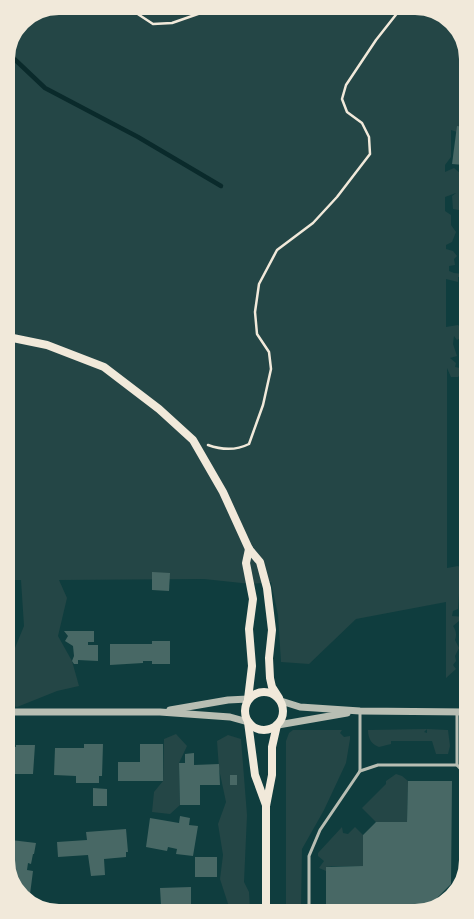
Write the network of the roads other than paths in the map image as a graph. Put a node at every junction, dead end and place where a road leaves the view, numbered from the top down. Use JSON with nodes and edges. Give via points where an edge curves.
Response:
{"nodes":[{"id":1,"x":14,"y":338,"type":"edge"},
{"id":2,"x":249,"y":549,"type":"junction"},
{"id":3,"x":248,"y":699,"type":"junction"},
{"id":4,"x":280,"y":699,"type":"junction"},
{"id":5,"x":360,"y":711,"type":"junction"},
{"id":6,"x":14,"y":712,"type":"edge"},
{"id":7,"x":160,"y":712,"type":"junction"},
{"id":8,"x":457,"y":712,"type":"joint"},
{"id":9,"x":248,"y":722,"type":"junction"},
{"id":10,"x":278,"y":725,"type":"junction"},
{"id":11,"x":457,"y":765,"type":"junction"},
{"id":12,"x":460,"y":768,"type":"edge"},
{"id":13,"x":360,"y":771,"type":"junction"},
{"id":14,"x":266,"y":806,"type":"junction"},
{"id":15,"x":266,"y":905,"type":"edge"},
{"id":16,"x":309,"y":905,"type":"edge"}],
"edges":[{"from":1,"to":2,"type":"main road","via":[[47,345],[104,367],[159,409],[193,440],[223,492]]},
{"from":2,"to":3,"type":"main road","via":[[246,563],[253,599],[249,629],[252,666]]},
{"from":2,"to":4,"type":"main road","via":[[260,562],[267,588],[272,630],[270,678],[272,687]]},
{"from":3,"to":4,"type":"main road","via":[[263,691]]},
{"from":3,"to":7,"type":"street"},
{"from":3,"to":9,"type":"main road","via":[[244,711]]},
{"from":4,"to":5,"type":"street","via":[[300,707]]},
{"from":4,"to":10,"type":"main road","via":[[284,709]]},
{"from":5,"to":8,"type":"street"},
{"from":5,"to":10,"type":"street"},
{"from":5,"to":13,"type":"lane"},
{"from":6,"to":7,"type":"street"},
{"from":7,"to":9,"type":"street","via":[[230,717]]},
{"from":8,"to":11,"type":"lane"},
{"from":9,"to":10,"type":"main road","via":[[258,730],[271,729]]},
{"from":9,"to":14,"type":"main road","via":[[255,775]]},
{"from":10,"to":14,"type":"main road","via":[[272,747],[272,775]]},
{"from":11,"to":12,"type":"lane"},
{"from":11,"to":13,"type":"lane","via":[[378,765]]},
{"from":13,"to":16,"type":"lane","via":[[320,830],[309,856]]},
{"from":14,"to":15,"type":"main road"}]}
